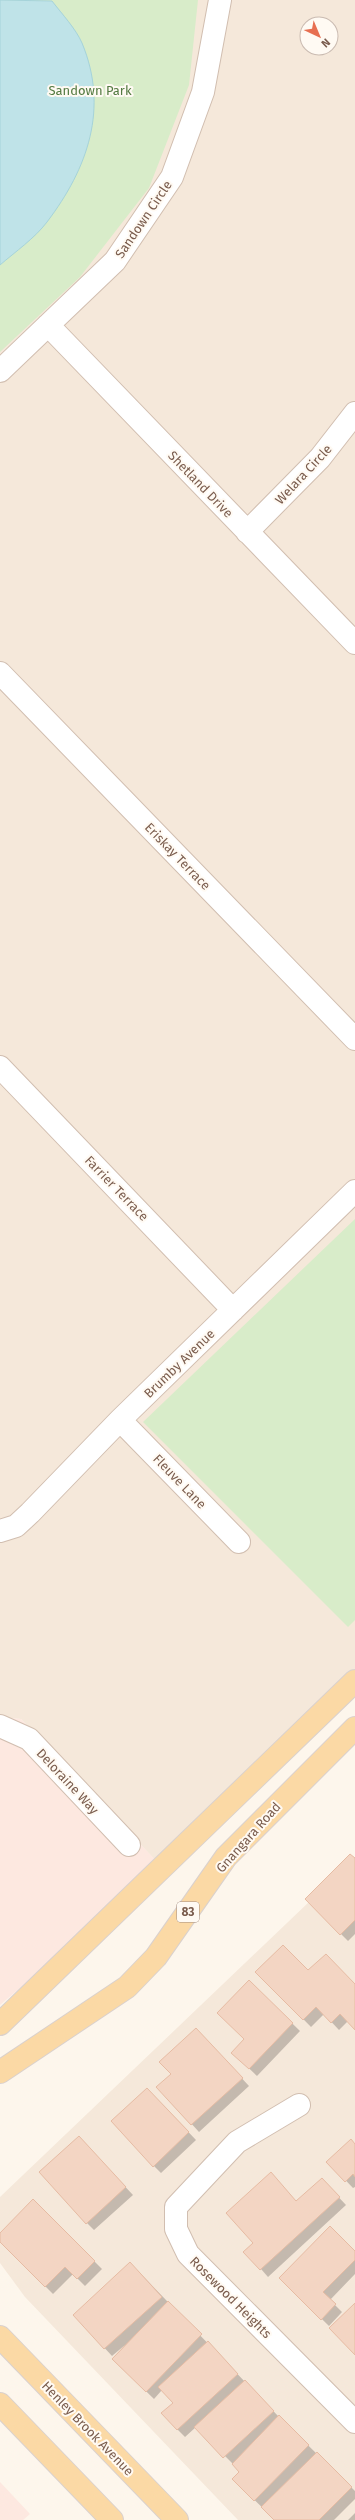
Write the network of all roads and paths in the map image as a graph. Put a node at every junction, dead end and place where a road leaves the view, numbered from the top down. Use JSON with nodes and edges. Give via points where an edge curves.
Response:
{"nodes":[{"id":1,"x":220,"y":0,"type":"edge"},
{"id":2,"x":48,"y":325,"type":"junction"},
{"id":3,"x":0,"y":372,"type":"edge"},
{"id":4,"x":355,"y":414,"type":"edge"},
{"id":5,"x":247,"y":532,"type":"junction"},
{"id":6,"x":355,"y":643,"type":"edge"},
{"id":7,"x":0,"y":673,"type":"edge"},
{"id":8,"x":355,"y":1040,"type":"edge"},
{"id":9,"x":0,"y":1067,"type":"edge"},
{"id":10,"x":355,"y":1191,"type":"edge"},
{"id":11,"x":233,"y":1310,"type":"junction"},
{"id":12,"x":120,"y":1420,"type":"junction"},
{"id":13,"x":0,"y":1531,"type":"edge"},
{"id":14,"x":239,"y":1542,"type":"dead end"},
{"id":15,"x":355,"y":1681,"type":"edge"},
{"id":16,"x":0,"y":1726,"type":"edge"},
{"id":17,"x":355,"y":1728,"type":"edge"},
{"id":18,"x":129,"y":1845,"type":"dead end"},
{"id":19,"x":0,"y":2024,"type":"edge"},
{"id":20,"x":0,"y":2072,"type":"edge"},
{"id":21,"x":299,"y":2105,"type":"dead end"},
{"id":22,"x":0,"y":2337,"type":"edge"},
{"id":23,"x":0,"y":2404,"type":"edge"},
{"id":24,"x":355,"y":2422,"type":"edge"},
{"id":25,"x":112,"y":2520,"type":"edge"},
{"id":26,"x":177,"y":2520,"type":"edge"}],
"edges":[{"from":1,"to":2,"type":"street","name":"Sandown Circle","via":[[203,92],[172,177],[114,261]]},
{"from":2,"to":3,"type":"street","name":"Sandown Circle"},
{"from":2,"to":5,"type":"street","name":"Shetland Drive"},
{"from":4,"to":5,"type":"street","name":"Welara Circle","via":[[320,458]]},
{"from":5,"to":6,"type":"street","name":"Shetland Drive"},
{"from":7,"to":8,"type":"street","name":"Eriskay Terrace"},
{"from":9,"to":11,"type":"street","name":"Farrier Terrace"},
{"from":10,"to":11,"type":"street","name":"Brumby Avenue"},
{"from":11,"to":12,"type":"street","name":"Brumby Avenue"},
{"from":12,"to":13,"type":"street","name":"Brumby Avenue","via":[[16,1526]]},
{"from":12,"to":14,"type":"street","name":"Fleuve Lane"},
{"from":15,"to":19,"type":"main road"},
{"from":16,"to":18,"type":"street","name":"Deloraine Way","via":[[29,1739]]},
{"from":17,"to":20,"type":"main road","name":"Gnangara Road","number":"83","via":[[226,1857],[156,1957],[127,1987]]},
{"from":21,"to":24,"type":"street","name":"Rosewood Heights","via":[[237,2142],[176,2207],[176,2229],[188,2254]]},
{"from":22,"to":26,"type":"main road","name":"Henley Brook Avenue"},
{"from":23,"to":25,"type":"main road"}]}
